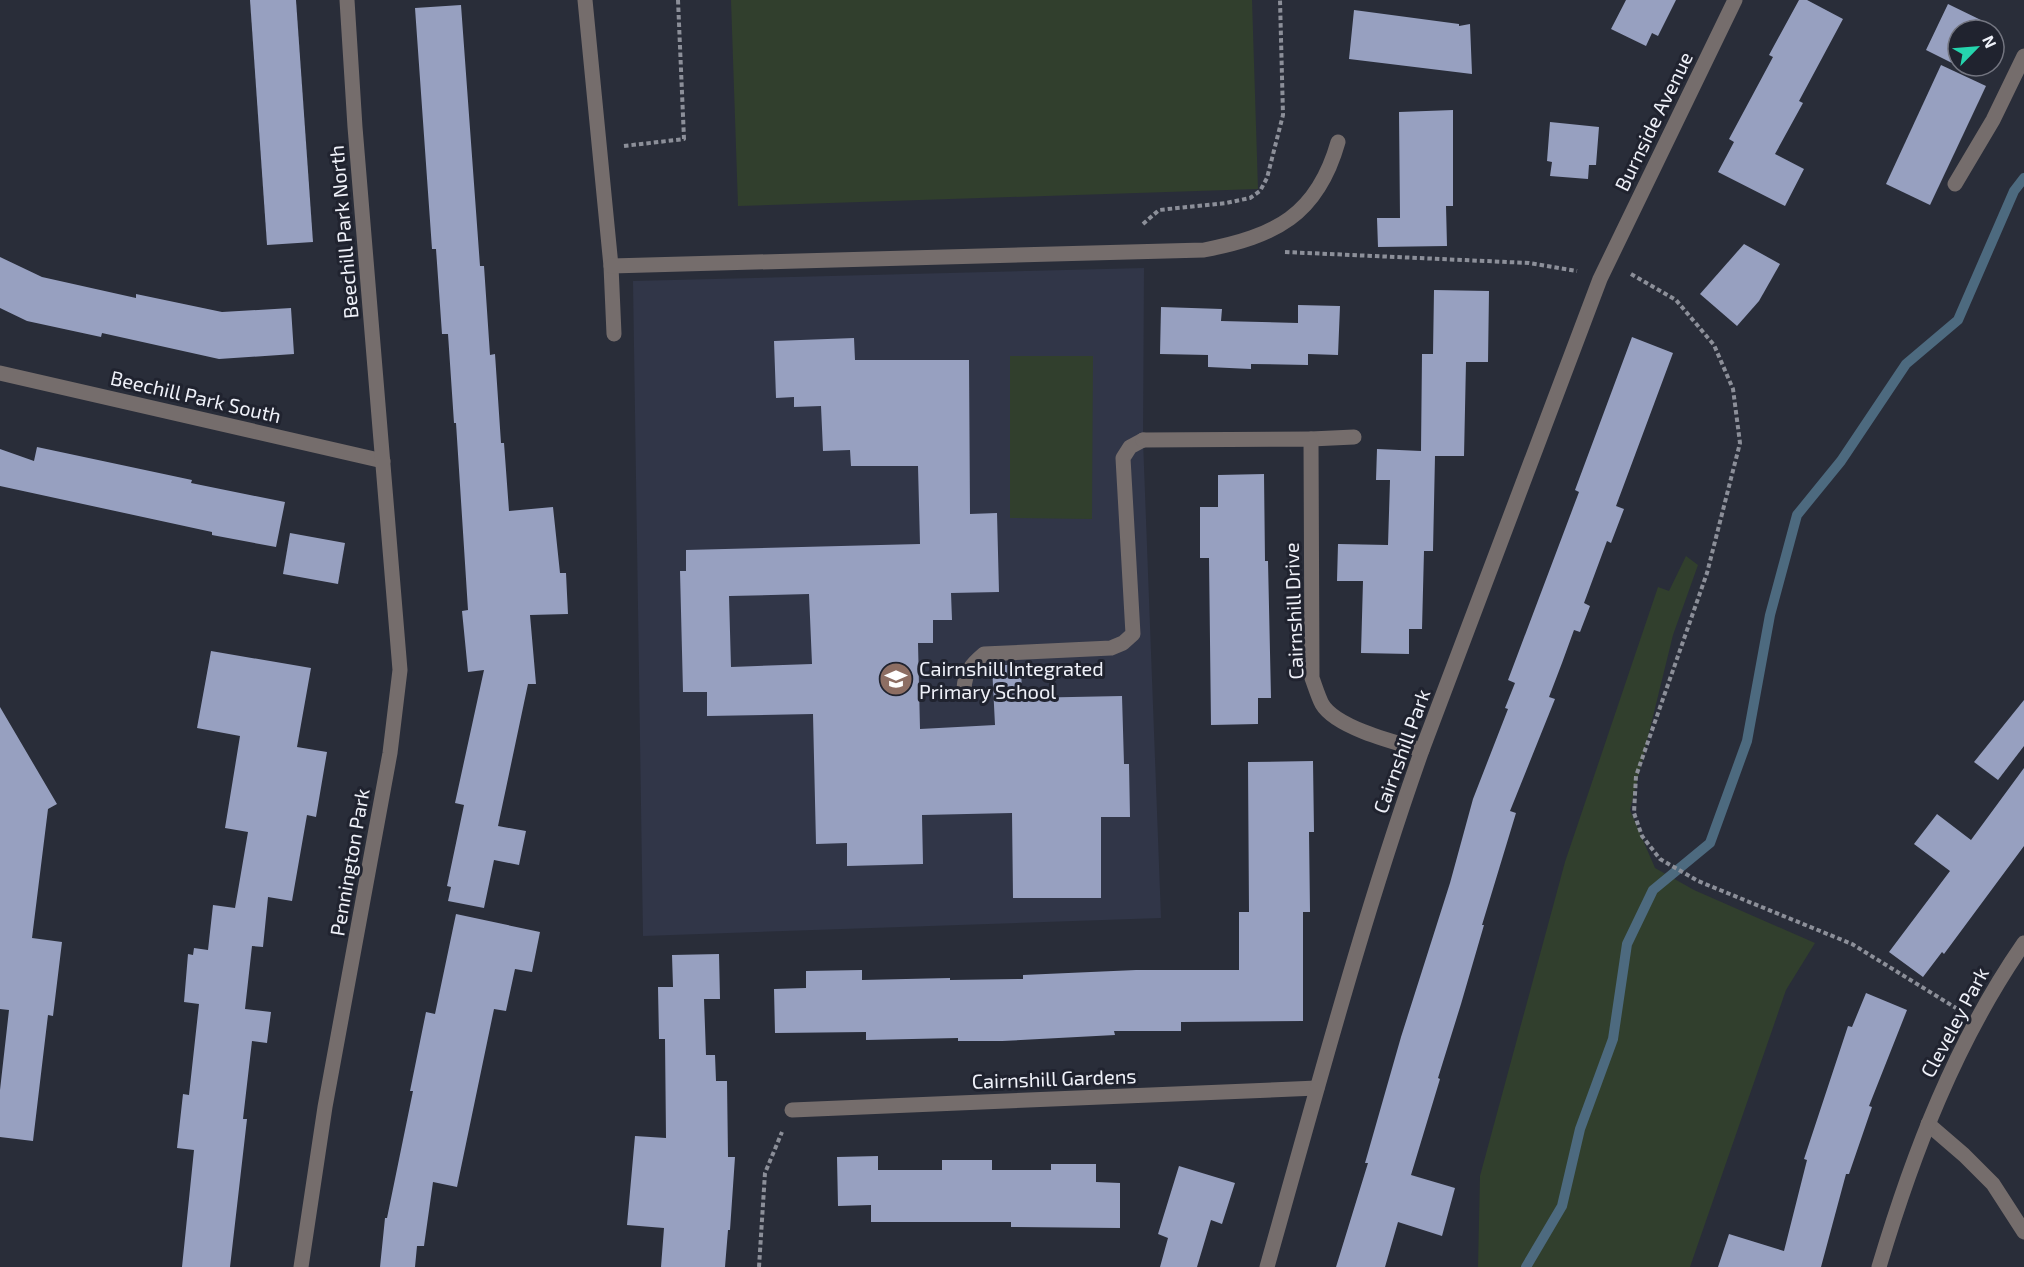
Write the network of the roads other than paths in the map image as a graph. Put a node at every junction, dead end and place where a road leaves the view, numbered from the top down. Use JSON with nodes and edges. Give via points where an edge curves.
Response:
{"nodes":[{"id":1,"x":347,"y":0,"type":"edge"},
{"id":2,"x":585,"y":0,"type":"edge"},
{"id":3,"x":1735,"y":0,"type":"edge"},
{"id":4,"x":2024,"y":56,"type":"edge"},
{"id":5,"x":1338,"y":142,"type":"dead end"},
{"id":6,"x":1955,"y":184,"type":"dead end"},
{"id":7,"x":1609,"y":261,"type":"joint"},
{"id":8,"x":611,"y":266,"type":"junction"},
{"id":9,"x":614,"y":334,"type":"dead end"},
{"id":10,"x":0,"y":373,"type":"edge"},
{"id":11,"x":1354,"y":437,"type":"dead end"},
{"id":12,"x":1311,"y":439,"type":"junction"},
{"id":13,"x":383,"y":461,"type":"junction"},
{"id":14,"x":964,"y":689,"type":"dead end"},
{"id":15,"x":1422,"y":750,"type":"junction"},
{"id":16,"x":2024,"y":944,"type":"edge"},
{"id":17,"x":1317,"y":1088,"type":"junction"},
{"id":18,"x":792,"y":1110,"type":"road end"},
{"id":19,"x":1928,"y":1124,"type":"junction"},
{"id":20,"x":2024,"y":1232,"type":"edge"},
{"id":21,"x":301,"y":1267,"type":"edge"},
{"id":22,"x":1267,"y":1267,"type":"edge"},
{"id":23,"x":1880,"y":1267,"type":"edge"}],
"edges":[{"from":1,"to":13,"type":"street","name":"Beechill Park North"},
{"from":2,"to":8,"type":"street"},
{"from":3,"to":7,"type":"street","name":"Burnside Avenue"},
{"from":4,"to":6,"type":"street","via":[[1993,120]]},
{"from":5,"to":8,"type":"street","via":[[1331,167],[1295,215],[1270,232],[1204,250]]},
{"from":7,"to":15,"type":"street","name":"Cairnshill Park"},
{"from":8,"to":9,"type":"street"},
{"from":10,"to":13,"type":"street","name":"Beechill Park South"},
{"from":11,"to":12,"type":"street"},
{"from":12,"to":14,"type":"street","via":[[1143,440],[1130,447],[1123,458],[1133,634],[1111,648],[984,654],[970,665]]},
{"from":12,"to":15,"type":"street","name":"Cairnshill Drive","via":[[1312,678],[1323,706],[1343,722]]},
{"from":13,"to":21,"type":"street","name":"Pennington Park","via":[[398,682],[390,753],[325,1107]]},
{"from":15,"to":17,"type":"street","name":"Cairnshill Park","via":[[1397,820]]},
{"from":16,"to":19,"type":"street","name":"Cleveley Park","via":[[1999,979]]},
{"from":17,"to":18,"type":"street","name":"Cairnshill Gardens"},
{"from":17,"to":22,"type":"street","name":"Cairnshill Park"},
{"from":19,"to":20,"type":"street","via":[[1993,1184]]},
{"from":19,"to":23,"type":"street","name":"Cleveley Park","via":[[1897,1206]]}]}
